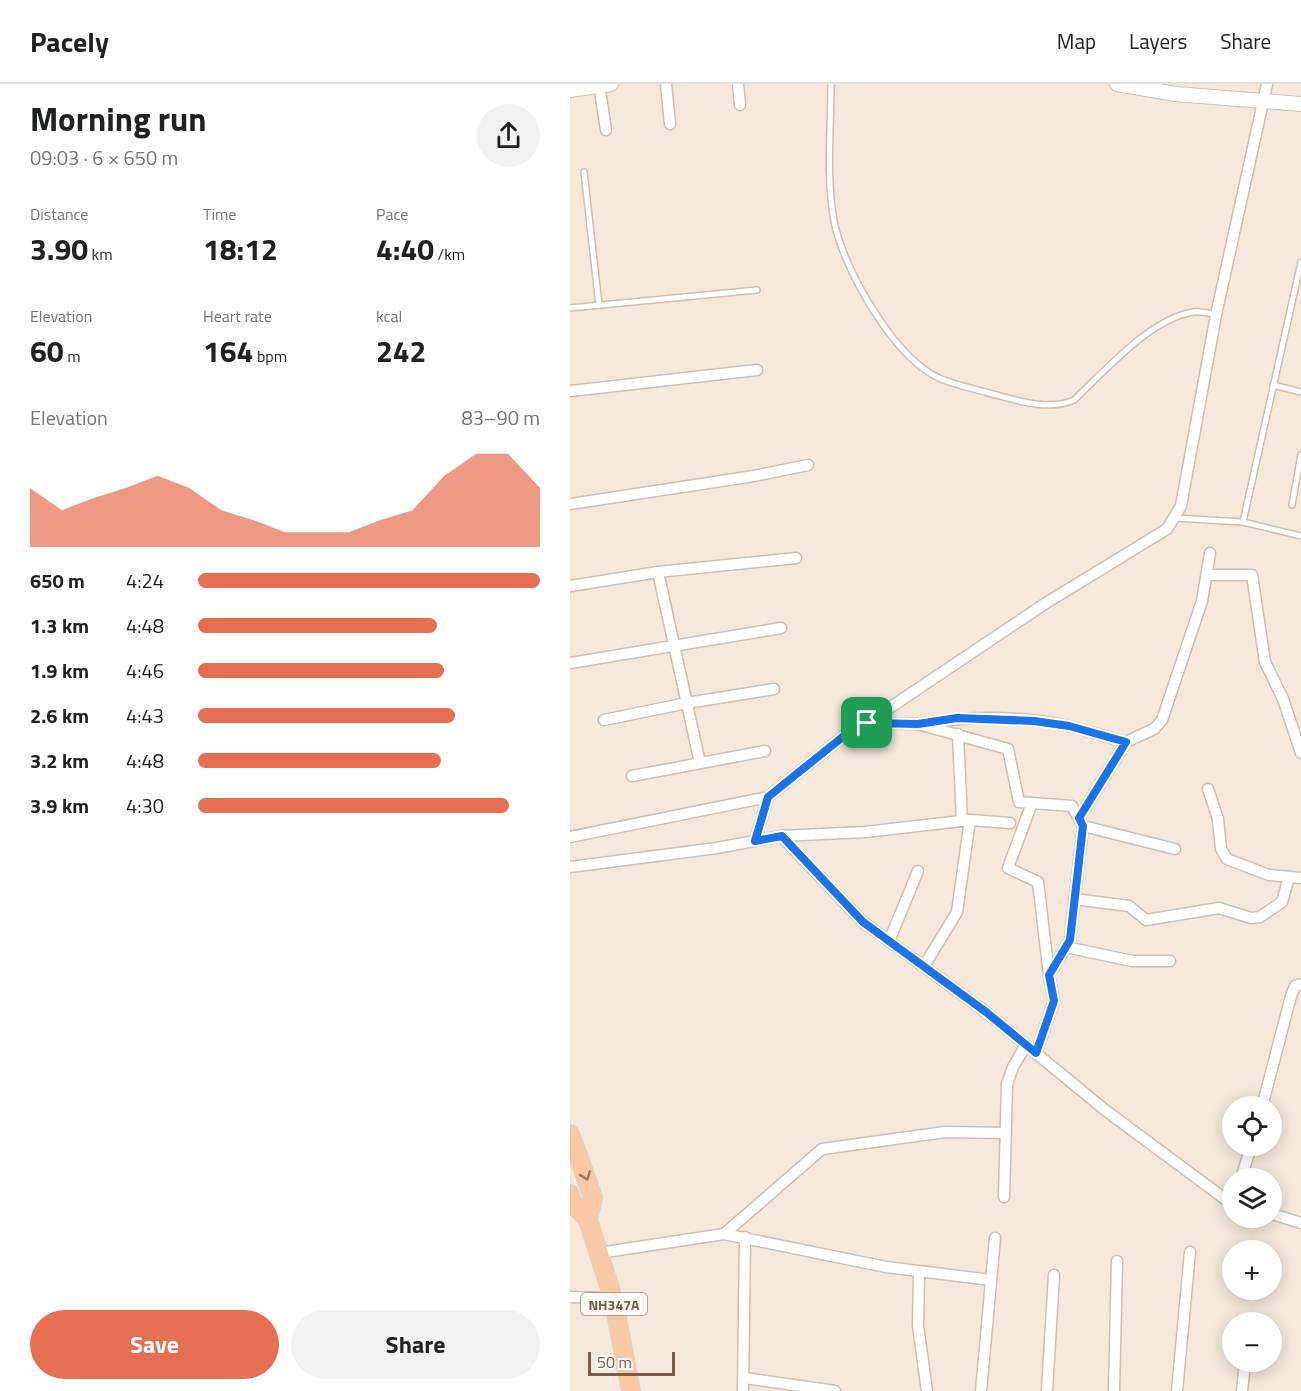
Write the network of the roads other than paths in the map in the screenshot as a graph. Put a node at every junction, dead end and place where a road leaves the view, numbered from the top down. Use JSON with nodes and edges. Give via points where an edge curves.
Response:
{"nodes":[{"id":1,"x":603,"y":84,"type":"edge"},
{"id":2,"x":666,"y":84,"type":"edge"},
{"id":3,"x":738,"y":84,"type":"edge"},
{"id":4,"x":831,"y":84,"type":"edge"},
{"id":5,"x":1267,"y":84,"type":"edge"},
{"id":6,"x":1125,"y":85,"type":"edge"},
{"id":7,"x":1176,"y":89,"type":"edge"},
{"id":8,"x":570,"y":90,"type":"edge"},
{"id":9,"x":1264,"y":101,"type":"junction"},
{"id":10,"x":1301,"y":104,"type":"edge"},
{"id":11,"x":740,"y":105,"type":"dead end"},
{"id":12,"x":670,"y":124,"type":"dead end"},
{"id":13,"x":606,"y":130,"type":"dead end"},
{"id":14,"x":584,"y":172,"type":"dead end"},
{"id":15,"x":1301,"y":262,"type":"edge"},
{"id":16,"x":1298,"y":287,"type":"edge"},
{"id":17,"x":757,"y":290,"type":"dead end"},
{"id":18,"x":599,"y":305,"type":"junction"},
{"id":19,"x":570,"y":308,"type":"edge"},
{"id":20,"x":1216,"y":315,"type":"junction"},
{"id":21,"x":757,"y":370,"type":"dead end"},
{"id":22,"x":1274,"y":385,"type":"junction"},
{"id":23,"x":570,"y":391,"type":"edge"},
{"id":24,"x":1301,"y":392,"type":"edge"},
{"id":25,"x":1301,"y":455,"type":"edge"},
{"id":26,"x":808,"y":465,"type":"dead end"},
{"id":27,"x":570,"y":504,"type":"edge"},
{"id":28,"x":1292,"y":505,"type":"dead end"},
{"id":29,"x":1176,"y":518,"type":"junction"},
{"id":30,"x":1243,"y":522,"type":"junction"},
{"id":31,"x":1301,"y":536,"type":"edge"},
{"id":32,"x":1210,"y":553,"type":"dead end"},
{"id":33,"x":796,"y":558,"type":"dead end"},
{"id":34,"x":658,"y":572,"type":"junction"},
{"id":35,"x":1208,"y":576,"type":"junction"},
{"id":36,"x":570,"y":586,"type":"edge"},
{"id":37,"x":782,"y":628,"type":"dead end"},
{"id":38,"x":674,"y":645,"type":"junction"},
{"id":39,"x":570,"y":663,"type":"edge"},
{"id":40,"x":774,"y":689,"type":"dead end"},
{"id":41,"x":687,"y":703,"type":"junction"},
{"id":42,"x":604,"y":720,"type":"dead end"},
{"id":43,"x":867,"y":723,"type":"junction"},
{"id":44,"x":918,"y":724,"type":"junction"},
{"id":45,"x":958,"y":734,"type":"junction"},
{"id":46,"x":1126,"y":742,"type":"junction"},
{"id":47,"x":765,"y":751,"type":"dead end"},
{"id":48,"x":1301,"y":753,"type":"edge"},
{"id":49,"x":700,"y":763,"type":"junction"},
{"id":50,"x":632,"y":776,"type":"dead end"},
{"id":51,"x":1208,"y":789,"type":"dead end"},
{"id":52,"x":768,"y":797,"type":"junction"},
{"id":53,"x":1032,"y":803,"type":"junction"},
{"id":54,"x":966,"y":821,"type":"junction"},
{"id":55,"x":1081,"y":822,"type":"junction"},
{"id":56,"x":1010,"y":823,"type":"dead end"},
{"id":57,"x":782,"y":836,"type":"junction"},
{"id":58,"x":570,"y":837,"type":"edge"},
{"id":59,"x":755,"y":841,"type":"junction"},
{"id":60,"x":1175,"y":849,"type":"dead end"},
{"id":61,"x":570,"y":867,"type":"edge"},
{"id":62,"x":918,"y":871,"type":"dead end"},
{"id":63,"x":1289,"y":877,"type":"junction"},
{"id":64,"x":1301,"y":878,"type":"edge"},
{"id":65,"x":1074,"y":899,"type":"junction"},
{"id":66,"x":889,"y":941,"type":"junction"},
{"id":67,"x":1066,"y":947,"type":"junction"},
{"id":68,"x":1170,"y":961,"type":"dead end"},
{"id":69,"x":924,"y":966,"type":"junction"},
{"id":70,"x":1049,"y":975,"type":"junction"},
{"id":71,"x":1301,"y":984,"type":"edge"},
{"id":72,"x":1026,"y":1045,"type":"junction"},
{"id":73,"x":1036,"y":1053,"type":"junction"},
{"id":74,"x":1265,"y":1096,"type":"edge"},
{"id":75,"x":1005,"y":1133,"type":"junction"},
{"id":76,"x":570,"y":1134,"type":"edge"},
{"id":77,"x":570,"y":1194,"type":"edge"},
{"id":78,"x":1004,"y":1197,"type":"dead end"},
{"id":79,"x":1222,"y":1197,"type":"edge"},
{"id":80,"x":1282,"y":1217,"type":"edge"},
{"id":81,"x":588,"y":1220,"type":"junction"},
{"id":82,"x":1301,"y":1223,"type":"edge"},
{"id":83,"x":724,"y":1234,"type":"junction"},
{"id":84,"x":745,"y":1237,"type":"junction"},
{"id":85,"x":995,"y":1238,"type":"dead end"},
{"id":86,"x":1190,"y":1252,"type":"dead end"},
{"id":87,"x":599,"y":1253,"type":"junction"},
{"id":88,"x":1117,"y":1261,"type":"dead end"},
{"id":89,"x":919,"y":1273,"type":"junction"},
{"id":90,"x":1054,"y":1275,"type":"dead end"},
{"id":91,"x":992,"y":1280,"type":"junction"},
{"id":92,"x":570,"y":1297,"type":"edge"},
{"id":93,"x":613,"y":1298,"type":"junction"},
{"id":94,"x":1244,"y":1372,"type":"edge"},
{"id":95,"x":745,"y":1378,"type":"junction"},
{"id":96,"x":631,"y":1391,"type":"edge"},
{"id":97,"x":743,"y":1391,"type":"edge"},
{"id":98,"x":835,"y":1391,"type":"edge"},
{"id":99,"x":927,"y":1391,"type":"edge"},
{"id":100,"x":981,"y":1391,"type":"edge"},
{"id":101,"x":1047,"y":1391,"type":"edge"},
{"id":102,"x":1114,"y":1391,"type":"edge"},
{"id":103,"x":1177,"y":1391,"type":"edge"},
{"id":104,"x":1242,"y":1391,"type":"edge"}],
"edges":[{"from":1,"to":8,"type":"street"},
{"from":1,"to":13,"type":"street"},
{"from":2,"to":12,"type":"street"},
{"from":3,"to":11,"type":"street"},
{"from":4,"to":20,"type":"lane","via":[[831,190],[834,221],[848,266],[895,338],[932,374],[1002,396],[1062,405],[1074,400],[1137,341],[1168,321],[1194,312]]},
{"from":5,"to":9,"type":"street"},
{"from":6,"to":7,"type":"street"},
{"from":7,"to":9,"type":"street"},
{"from":9,"to":10,"type":"street"},
{"from":9,"to":20,"type":"street"},
{"from":14,"to":18,"type":"lane"},
{"from":15,"to":16,"type":"lane"},
{"from":16,"to":22,"type":"lane"},
{"from":17,"to":18,"type":"lane"},
{"from":18,"to":19,"type":"lane"},
{"from":20,"to":29,"type":"street"},
{"from":21,"to":23,"type":"street"},
{"from":22,"to":24,"type":"lane"},
{"from":22,"to":30,"type":"lane"},
{"from":25,"to":28,"type":"lane"},
{"from":26,"to":27,"type":"street"},
{"from":29,"to":30,"type":"lane"},
{"from":29,"to":43,"type":"street","via":[[1167,529],[1046,603]]},
{"from":30,"to":31,"type":"lane"},
{"from":32,"to":35,"type":"street"},
{"from":33,"to":34,"type":"street"},
{"from":34,"to":36,"type":"street"},
{"from":34,"to":38,"type":"street"},
{"from":35,"to":46,"type":"street","via":[[1162,720],[1154,729]]},
{"from":35,"to":48,"type":"street","via":[[1252,575],[1265,662],[1283,699]]},
{"from":37,"to":38,"type":"street"},
{"from":38,"to":39,"type":"street"},
{"from":38,"to":41,"type":"street"},
{"from":40,"to":41,"type":"street"},
{"from":41,"to":42,"type":"street"},
{"from":41,"to":49,"type":"street"},
{"from":43,"to":44,"type":"street"},
{"from":43,"to":52,"type":"street","via":[[850,731]]},
{"from":44,"to":45,"type":"street"},
{"from":44,"to":46,"type":"street","via":[[957,718],[1034,721]]},
{"from":45,"to":53,"type":"street","via":[[1008,749],[1019,802]]},
{"from":45,"to":54,"type":"street"},
{"from":46,"to":55,"type":"street"},
{"from":47,"to":49,"type":"street"},
{"from":49,"to":50,"type":"street"},
{"from":51,"to":63,"type":"street","via":[[1218,819],[1221,849],[1227,859],[1269,875]]},
{"from":52,"to":58,"type":"street"},
{"from":52,"to":59,"type":"street"},
{"from":53,"to":55,"type":"street","via":[[1072,806]]},
{"from":53,"to":70,"type":"street","via":[[1008,868],[1038,882]]},
{"from":54,"to":56,"type":"street"},
{"from":54,"to":57,"type":"street"},
{"from":54,"to":69,"type":"street","via":[[957,912]]},
{"from":55,"to":60,"type":"street"},
{"from":55,"to":65,"type":"street","via":[[1080,869]]},
{"from":57,"to":59,"type":"street"},
{"from":57,"to":66,"type":"street","via":[[863,922]]},
{"from":59,"to":61,"type":"street"},
{"from":62,"to":66,"type":"street"},
{"from":63,"to":64,"type":"street"},
{"from":63,"to":65,"type":"street","via":[[1282,902],[1260,917],[1251,918],[1219,908],[1146,920],[1129,906]]},
{"from":65,"to":67,"type":"street"},
{"from":66,"to":69,"type":"street"},
{"from":67,"to":68,"type":"street","via":[[1132,961]]},
{"from":67,"to":70,"type":"street"},
{"from":69,"to":72,"type":"street"},
{"from":70,"to":73,"type":"street","via":[[1054,1001]]},
{"from":71,"to":74,"type":"street","via":[[1295,986],[1291,996]]},
{"from":72,"to":73,"type":"street"},
{"from":72,"to":75,"type":"street","via":[[1012,1066],[1007,1084]]},
{"from":73,"to":79,"type":"street"},
{"from":75,"to":78,"type":"street"},
{"from":75,"to":83,"type":"street","via":[[945,1132],[822,1149]]},
{"from":76,"to":81,"type":"highway","number":"NH347A","one_way":true,"via":[[593,1197]]},
{"from":77,"to":81,"type":"highway","number":"NH347A"},
{"from":80,"to":82,"type":"street"},
{"from":81,"to":87,"type":"highway","number":"NH347A"},
{"from":83,"to":84,"type":"street"},
{"from":83,"to":87,"type":"street"},
{"from":84,"to":89,"type":"street"},
{"from":84,"to":95,"type":"street"},
{"from":85,"to":91,"type":"street"},
{"from":86,"to":103,"type":"street"},
{"from":87,"to":93,"type":"highway","number":"NH347A"},
{"from":88,"to":102,"type":"street"},
{"from":89,"to":91,"type":"street"},
{"from":89,"to":99,"type":"street","via":[[918,1326]]},
{"from":90,"to":101,"type":"street"},
{"from":91,"to":100,"type":"street"},
{"from":92,"to":93,"type":"street"},
{"from":93,"to":96,"type":"highway","number":"NH347A"},
{"from":94,"to":104,"type":"street"},
{"from":95,"to":97,"type":"street"},
{"from":95,"to":98,"type":"street"}]}
